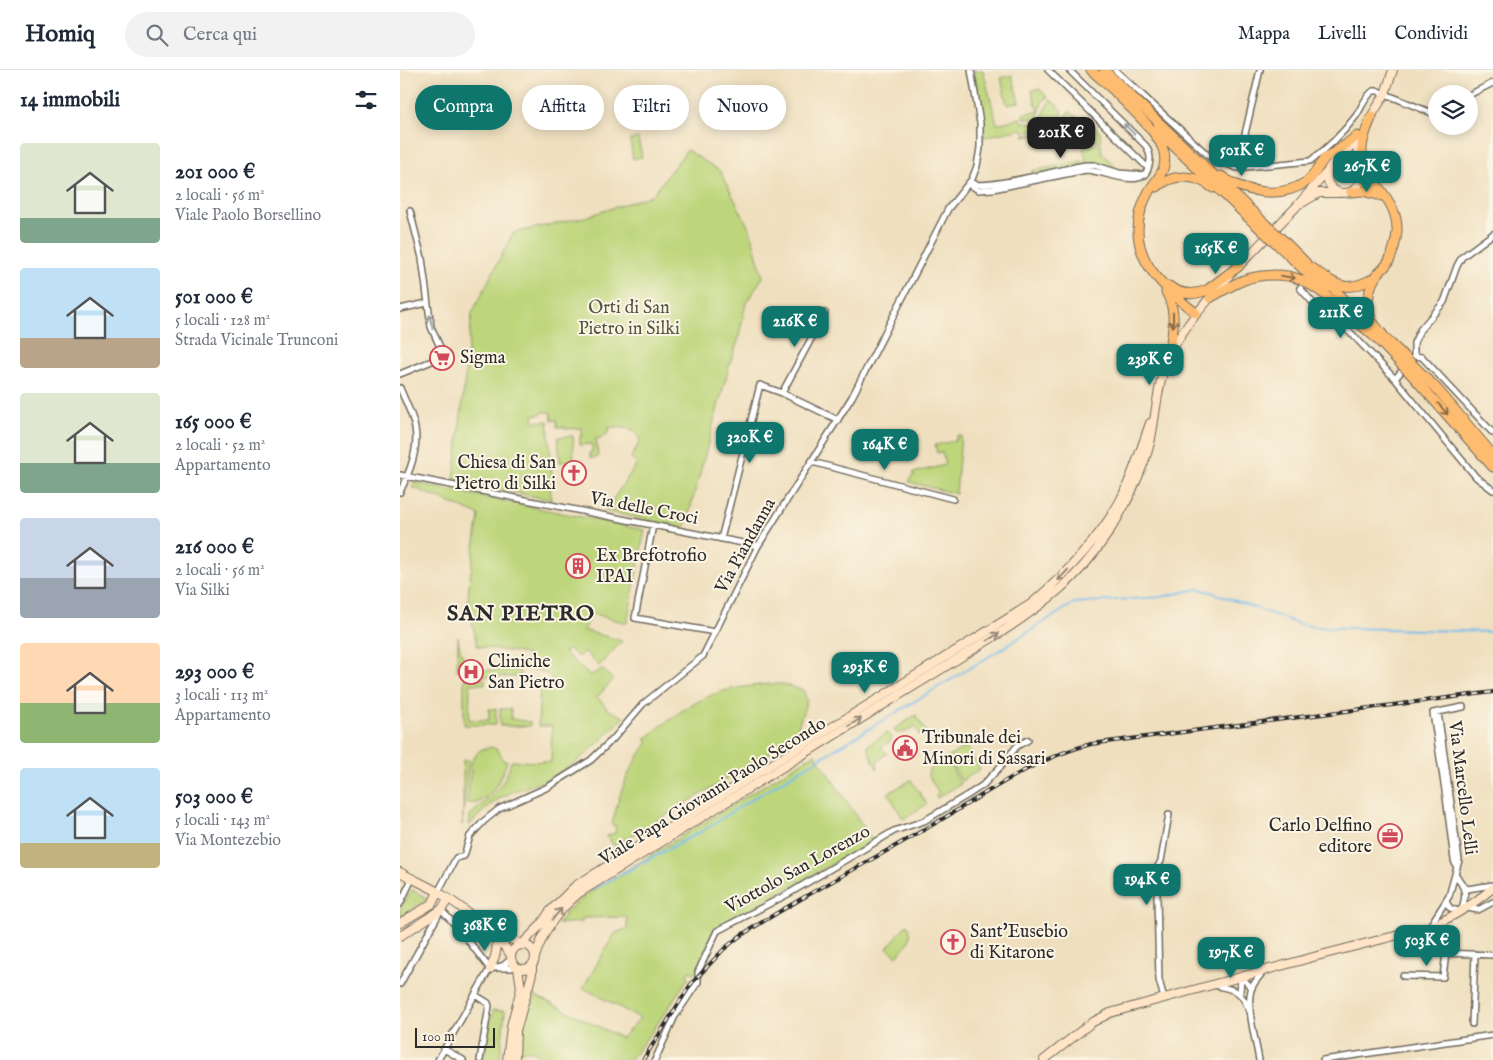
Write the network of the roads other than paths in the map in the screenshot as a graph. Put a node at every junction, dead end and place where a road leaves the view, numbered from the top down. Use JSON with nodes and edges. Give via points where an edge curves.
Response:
{"nodes":[{"id":1,"x":971,"y":70,"type":"edge"},
{"id":2,"x":1048,"y":70,"type":"edge"},
{"id":3,"x":1069,"y":70,"type":"edge"},
{"id":4,"x":1115,"y":70,"type":"edge"},
{"id":5,"x":1260,"y":70,"type":"edge"},
{"id":6,"x":1393,"y":70,"type":"edge"},
{"id":7,"x":1095,"y":71,"type":"edge"},
{"id":8,"x":1493,"y":83,"type":"edge"},
{"id":9,"x":1478,"y":90,"type":"edge"},
{"id":10,"x":1116,"y":93,"type":"junction"},
{"id":11,"x":1385,"y":94,"type":"junction"},
{"id":12,"x":1428,"y":111,"type":"edge"},
{"id":13,"x":1372,"y":116,"type":"junction"},
{"id":14,"x":1360,"y":133,"type":"junction"},
{"id":15,"x":1188,"y":150,"type":"junction"},
{"id":16,"x":1338,"y":160,"type":"junction"},
{"id":17,"x":1148,"y":168,"type":"junction"},
{"id":18,"x":1237,"y":168,"type":"junction"},
{"id":19,"x":1359,"y":168,"type":"junction"},
{"id":20,"x":1327,"y":172,"type":"junction"},
{"id":21,"x":1361,"y":178,"type":"junction"},
{"id":22,"x":970,"y":183,"type":"junction"},
{"id":23,"x":1351,"y":192,"type":"junction"},
{"id":24,"x":1340,"y":194,"type":"junction"},
{"id":25,"x":1383,"y":197,"type":"junction"},
{"id":26,"x":1146,"y":198,"type":"junction"},
{"id":27,"x":1296,"y":207,"type":"junction"},
{"id":28,"x":410,"y":211,"type":"dead end"},
{"id":29,"x":1396,"y":216,"type":"junction"},
{"id":30,"x":1258,"y":221,"type":"junction"},
{"id":31,"x":1493,"y":234,"type":"edge"},
{"id":32,"x":1280,"y":243,"type":"junction"},
{"id":33,"x":1239,"y":266,"type":"junction"},
{"id":34,"x":1310,"y":267,"type":"junction"},
{"id":35,"x":1376,"y":277,"type":"junction"},
{"id":36,"x":1158,"y":279,"type":"junction"},
{"id":37,"x":1300,"y":288,"type":"dead end"},
{"id":38,"x":1210,"y":298,"type":"junction"},
{"id":39,"x":427,"y":303,"type":"junction"},
{"id":40,"x":400,"y":309,"type":"edge"},
{"id":41,"x":825,"y":313,"type":"dead end"},
{"id":42,"x":1196,"y":313,"type":"junction"},
{"id":43,"x":1380,"y":337,"type":"junction"},
{"id":44,"x":1407,"y":359,"type":"junction"},
{"id":45,"x":1166,"y":364,"type":"junction"},
{"id":46,"x":1413,"y":371,"type":"junction"},
{"id":47,"x":400,"y":374,"type":"edge"},
{"id":48,"x":1395,"y":379,"type":"junction"},
{"id":49,"x":400,"y":388,"type":"edge"},
{"id":50,"x":782,"y":393,"type":"junction"},
{"id":51,"x":1155,"y":412,"type":"junction"},
{"id":52,"x":838,"y":420,"type":"junction"},
{"id":53,"x":1493,"y":433,"type":"edge"},
{"id":54,"x":1493,"y":455,"type":"edge"},
{"id":55,"x":812,"y":462,"type":"junction"},
{"id":56,"x":1493,"y":467,"type":"edge"},
{"id":57,"x":400,"y":475,"type":"edge"},
{"id":58,"x":408,"y":476,"type":"junction"},
{"id":59,"x":1493,"y":490,"type":"edge"},
{"id":60,"x":400,"y":492,"type":"edge"},
{"id":61,"x":953,"y":499,"type":"dead end"},
{"id":62,"x":653,"y":525,"type":"junction"},
{"id":63,"x":721,"y":539,"type":"junction"},
{"id":64,"x":758,"y":546,"type":"junction"},
{"id":65,"x":715,"y":632,"type":"junction"},
{"id":66,"x":1463,"y":707,"type":"dead end"},
{"id":67,"x":1028,"y":740,"type":"dead end"},
{"id":68,"x":1169,"y":814,"type":"dead end"},
{"id":69,"x":400,"y":872,"type":"edge"},
{"id":70,"x":1456,"y":875,"type":"junction"},
{"id":71,"x":412,"y":879,"type":"junction"},
{"id":72,"x":1463,"y":886,"type":"junction"},
{"id":73,"x":1493,"y":886,"type":"edge"},
{"id":74,"x":438,"y":892,"type":"junction"},
{"id":75,"x":448,"y":900,"type":"junction"},
{"id":76,"x":1446,"y":902,"type":"junction"},
{"id":77,"x":1493,"y":902,"type":"edge"},
{"id":78,"x":400,"y":904,"type":"edge"},
{"id":79,"x":442,"y":910,"type":"junction"},
{"id":80,"x":1464,"y":910,"type":"junction"},
{"id":81,"x":1442,"y":922,"type":"junction"},
{"id":82,"x":400,"y":923,"type":"edge"},
{"id":83,"x":1430,"y":927,"type":"junction"},
{"id":84,"x":495,"y":935,"type":"junction"},
{"id":85,"x":400,"y":936,"type":"edge"},
{"id":86,"x":519,"y":944,"type":"junction"},
{"id":87,"x":1446,"y":953,"type":"junction"},
{"id":88,"x":1475,"y":954,"type":"junction"},
{"id":89,"x":1493,"y":955,"type":"edge"},
{"id":90,"x":536,"y":957,"type":"junction"},
{"id":91,"x":511,"y":958,"type":"junction"},
{"id":92,"x":532,"y":966,"type":"junction"},
{"id":93,"x":494,"y":968,"type":"junction"},
{"id":94,"x":515,"y":969,"type":"junction"},
{"id":95,"x":1264,"y":971,"type":"junction"},
{"id":96,"x":1403,"y":976,"type":"dead end"},
{"id":97,"x":1242,"y":977,"type":"junction"},
{"id":98,"x":400,"y":984,"type":"edge"},
{"id":99,"x":1213,"y":985,"type":"junction"},
{"id":100,"x":1252,"y":988,"type":"junction"},
{"id":101,"x":1240,"y":993,"type":"junction"},
{"id":102,"x":475,"y":995,"type":"junction"},
{"id":103,"x":1164,"y":998,"type":"junction"},
{"id":104,"x":1251,"y":1015,"type":"junction"},
{"id":105,"x":1472,"y":1024,"type":"dead end"},
{"id":106,"x":1493,"y":1035,"type":"edge"},
{"id":107,"x":444,"y":1049,"type":"junction"},
{"id":108,"x":438,"y":1060,"type":"edge"},
{"id":109,"x":463,"y":1060,"type":"edge"},
{"id":110,"x":480,"y":1060,"type":"edge"},
{"id":111,"x":507,"y":1060,"type":"edge"},
{"id":112,"x":515,"y":1060,"type":"edge"},
{"id":113,"x":655,"y":1060,"type":"edge"},
{"id":114,"x":1044,"y":1060,"type":"edge"},
{"id":115,"x":1259,"y":1060,"type":"edge"},
{"id":116,"x":1323,"y":1060,"type":"edge"}],
"edges":[{"from":1,"to":22,"type":"street","name":"Via Piandanna","via":[[980,141],[977,166]]},
{"from":2,"to":17,"type":"street"},
{"from":17,"to":3,"type":"street","one_way":true,"via":[[1151,160],[1146,146]]},
{"from":4,"to":18,"type":"street","via":[[1210,157]]},
{"from":5,"to":18,"type":"street"},
{"from":6,"to":11,"type":"main road"},
{"from":7,"to":10,"type":"highway"},
{"from":7,"to":15,"type":"highway"},
{"from":8,"to":9,"type":"street"},
{"from":10,"to":26,"type":"highway","via":[[1155,135],[1164,152],[1165,165]]},
{"from":10,"to":30,"type":"highway"},
{"from":11,"to":12,"type":"street"},
{"from":11,"to":13,"type":"main road"},
{"from":11,"to":18,"type":"street","via":[[1373,91],[1345,129],[1310,160]]},
{"from":13,"to":14,"type":"main road"},
{"from":13,"to":29,"type":"highway","via":[[1362,149],[1363,161]]},
{"from":14,"to":15,"type":"highway","via":[[1324,159],[1306,183],[1272,192],[1235,185]]},
{"from":14,"to":16,"type":"main road"},
{"from":14,"to":19,"type":"main road"},
{"from":15,"to":30,"type":"highway"},
{"from":16,"to":19,"type":"main road","via":[[1352,161]]},
{"from":16,"to":20,"type":"main road"},
{"from":17,"to":22,"type":"street","via":[[1146,175],[1119,173],[1094,165],[993,185]]},
{"from":19,"to":21,"type":"main road"},
{"from":20,"to":24,"type":"main road","via":[[1326,180],[1330,187]]},
{"from":20,"to":27,"type":"main road","name":"Viale Papa Giovanni Paolo Secondo"},
{"from":21,"to":23,"type":"main road"},
{"from":21,"to":25,"type":"highway"},
{"from":22,"to":52,"type":"street","name":"Via Piandanna","via":[[948,209]]},
{"from":23,"to":24,"type":"main road"},
{"from":23,"to":25,"type":"highway","via":[[1362,191]]},
{"from":24,"to":27,"type":"main road","name":"Viale Papa Giovanni Paolo Secondo","via":[[1319,194]]},
{"from":25,"to":29,"type":"highway"},
{"from":26,"to":30,"type":"highway","via":[[1168,179],[1194,178],[1208,184]]},
{"from":26,"to":36,"type":"highway","via":[[1139,216],[1138,238],[1143,257]]},
{"from":27,"to":33,"type":"main road","name":"Viale Papa Giovanni Paolo Secondo"},
{"from":28,"to":39,"type":"street","via":[[422,258]]},
{"from":29,"to":35,"type":"highway","via":[[1394,247],[1389,262]]},
{"from":30,"to":32,"type":"highway","bridge":true},
{"from":31,"to":44,"type":"street","via":[[1462,257],[1444,302],[1420,330]]},
{"from":32,"to":34,"type":"highway"},
{"from":32,"to":43,"type":"highway"},
{"from":33,"to":36,"type":"highway","via":[[1207,290],[1195,294],[1178,292]]},
{"from":33,"to":38,"type":"main road","name":"Viale Papa Giovanni Paolo Secondo"},
{"from":34,"to":35,"type":"highway","via":[[1340,285],[1351,287]]},
{"from":34,"to":43,"type":"highway"},
{"from":35,"to":43,"type":"highway","via":[[1369,292],[1368,305]]},
{"from":36,"to":42,"type":"highway"},
{"from":36,"to":45,"type":"highway","one_way":true,"via":[[1170,298],[1173,311]]},
{"from":37,"to":48,"type":"street","via":[[1353,335]]},
{"from":38,"to":42,"type":"main road","name":"Viale Papa Giovanni Paolo Secondo"},
{"from":38,"to":43,"type":"highway","one_way":true,"via":[[1245,279],[1263,276],[1300,279]]},
{"from":39,"to":40,"type":"street"},
{"from":47,"to":39,"type":"street","one_way":true,"via":[[444,356],[431,327]]},
{"from":41,"to":50,"type":"street"},
{"from":42,"to":45,"type":"main road","name":"Viale Papa Giovanni Paolo Secondo","via":[[1180,335]]},
{"from":43,"to":44,"type":"highway"},
{"from":44,"to":46,"type":"highway","bridge":true},
{"from":44,"to":48,"type":"street"},
{"from":44,"to":53,"type":"street","via":[[1422,357]]},
{"from":45,"to":51,"type":"main road","name":"Viale Papa Giovanni Paolo Secondo"},
{"from":46,"to":54,"type":"highway","via":[[1438,390]]},
{"from":46,"to":56,"type":"highway","one_way":true},
{"from":48,"to":59,"type":"street","via":[[1476,477]]},
{"from":49,"to":58,"type":"street","via":[[415,427],[417,445]]},
{"from":50,"to":52,"type":"street"},
{"from":50,"to":63,"type":"street","via":[[760,385]]},
{"from":51,"to":86,"type":"main road","name":"Viale Papa Giovanni Paolo Secondo","one_way":true,"via":[[1136,465],[1103,527],[1057,582],[1031,604],[575,886],[539,927]]},
{"from":90,"to":51,"type":"main road","name":"Viale Papa Giovanni Paolo Secondo","one_way":true,"via":[[540,942],[556,915],[579,893],[1003,631],[1063,587],[1107,534],[1126,502],[1139,476],[1152,436]]},
{"from":52,"to":55,"type":"street","name":"Via Piandanna"},
{"from":55,"to":61,"type":"street"},
{"from":55,"to":64,"type":"street","name":"Via Piandanna"},
{"from":57,"to":58,"type":"street","name":"Via delle Croci"},
{"from":58,"to":60,"type":"street"},
{"from":58,"to":62,"type":"street","name":"Via delle Croci"},
{"from":62,"to":63,"type":"street","name":"Via delle Croci"},
{"from":62,"to":65,"type":"street","via":[[635,618]]},
{"from":63,"to":64,"type":"street","name":"Via delle Croci"},
{"from":64,"to":65,"type":"street","name":"Via Piandanna"},
{"from":65,"to":74,"type":"street","name":"Via Piandanna","via":[[703,656],[643,704],[591,760],[548,787],[499,809],[484,821],[470,836],[464,856],[456,858]]},
{"from":66,"to":70,"type":"street","name":"Via Marcello Lelli","via":[[1435,712]]},
{"from":67,"to":113,"type":"street","name":"Viottolo San Lorenzo","via":[[1017,746],[972,793],[924,821],[894,831],[788,894],[717,931],[698,972],[698,982],[671,1024]]},
{"from":68,"to":103,"type":"street","via":[[1157,878],[1159,980]]},
{"from":69,"to":71,"type":"main road"},
{"from":70,"to":72,"type":"street","name":"Via Marcello Lelli"},
{"from":70,"to":76,"type":"street","name":"Via Marcello Lelli"},
{"from":71,"to":74,"type":"main road"},
{"from":71,"to":78,"type":"street"},
{"from":72,"to":73,"type":"street","via":[[1467,889]]},
{"from":72,"to":80,"type":"street","via":[[1466,897]]},
{"from":73,"to":80,"type":"main road"},
{"from":74,"to":75,"type":"main road"},
{"from":74,"to":82,"type":"main road","via":[[432,904]]},
{"from":75,"to":79,"type":"main road"},
{"from":75,"to":84,"type":"main road"},
{"from":76,"to":80,"type":"street","via":[[1450,908]]},
{"from":76,"to":83,"type":"street","name":"Via Marcello Lelli"},
{"from":77,"to":80,"type":"street","via":[[1478,910]]},
{"from":79,"to":85,"type":"main road"},
{"from":79,"to":93,"type":"street"},
{"from":79,"to":98,"type":"street"},
{"from":80,"to":81,"type":"main road"},
{"from":81,"to":83,"type":"main road"},
{"from":81,"to":87,"type":"street"},
{"from":83,"to":95,"type":"main road"},
{"from":84,"to":86,"type":"main road"},
{"from":84,"to":91,"type":"main road"},
{"from":84,"to":93,"type":"main road"},
{"from":86,"to":90,"type":"main road","via":[[530,947]]},
{"from":86,"to":91,"type":"main road"},
{"from":87,"to":88,"type":"street"},
{"from":87,"to":96,"type":"street","via":[[1443,977]]},
{"from":88,"to":89,"type":"street"},
{"from":88,"to":105,"type":"street"},
{"from":90,"to":92,"type":"main road"},
{"from":91,"to":93,"type":"street"},
{"from":91,"to":94,"type":"main road"},
{"from":92,"to":94,"type":"main road","via":[[525,970]]},
{"from":92,"to":112,"type":"main road","via":[[516,1031]]},
{"from":93,"to":94,"type":"street"},
{"from":93,"to":102,"type":"street"},
{"from":94,"to":111,"type":"main road","via":[[521,988],[511,1026]]},
{"from":95,"to":97,"type":"main road"},
{"from":95,"to":100,"type":"street"},
{"from":97,"to":99,"type":"main road"},
{"from":97,"to":100,"type":"street"},
{"from":97,"to":101,"type":"street"},
{"from":99,"to":101,"type":"street"},
{"from":99,"to":103,"type":"main road"},
{"from":100,"to":104,"type":"street"},
{"from":101,"to":104,"type":"street"},
{"from":102,"to":107,"type":"street"},
{"from":102,"to":110,"type":"street","via":[[490,1006]]},
{"from":103,"to":114,"type":"main road","via":[[1110,1013],[1091,1023]]},
{"from":104,"to":115,"type":"street"},
{"from":106,"to":116,"type":"street"},
{"from":107,"to":108,"type":"street"},
{"from":107,"to":109,"type":"street"}]}
